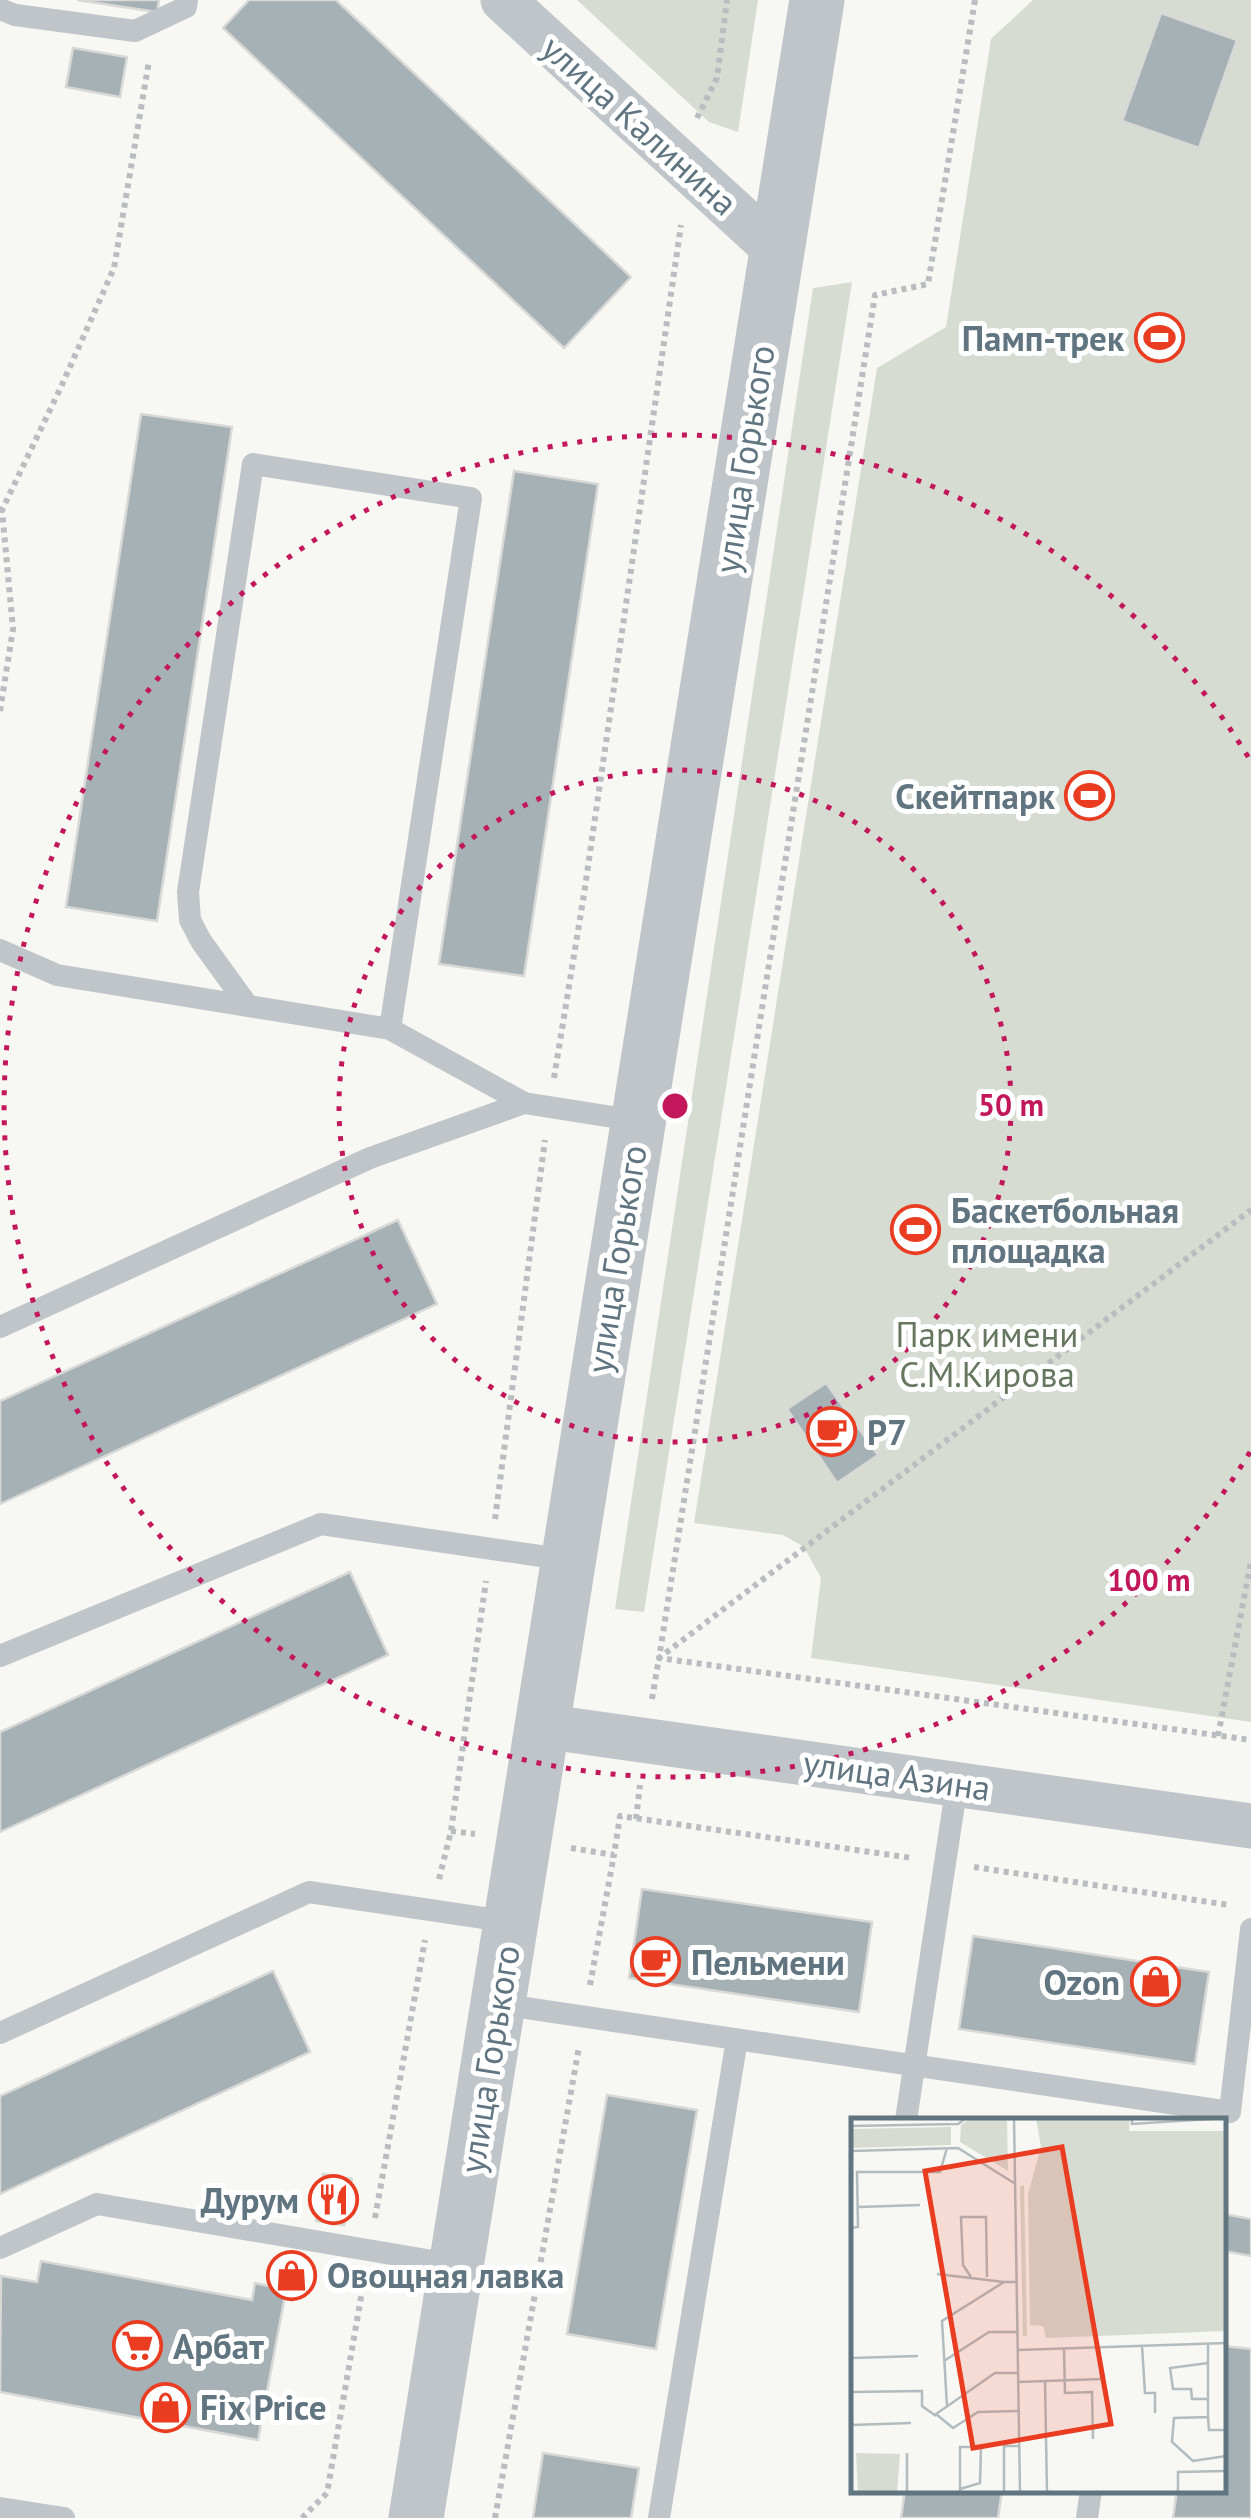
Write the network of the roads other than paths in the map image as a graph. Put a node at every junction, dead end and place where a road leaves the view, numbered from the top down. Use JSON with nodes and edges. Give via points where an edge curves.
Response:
{"nodes":[{"id":1,"x":188,"y":0,"type":"edge"},
{"id":2,"x":503,"y":0,"type":"edge"},
{"id":3,"x":817,"y":0,"type":"edge"},
{"id":4,"x":0,"y":9,"type":"edge"},
{"id":5,"x":777,"y":251,"type":"junction"},
{"id":6,"x":0,"y":950,"type":"edge"},
{"id":7,"x":248,"y":1006,"type":"junction"},
{"id":8,"x":390,"y":1029,"type":"junction"},
{"id":9,"x":524,"y":1103,"type":"junction"},
{"id":10,"x":638,"y":1121,"type":"junction"},
{"id":11,"x":0,"y":1327,"type":"edge"},
{"id":12,"x":568,"y":1560,"type":"junction"},
{"id":13,"x":0,"y":1656,"type":"edge"},
{"id":14,"x":542,"y":1726,"type":"junction"},
{"id":15,"x":956,"y":1784,"type":"junction"},
{"id":16,"x":1251,"y":1826,"type":"edge"},
{"id":17,"x":510,"y":1922,"type":"junction"},
{"id":18,"x":1251,"y":1929,"type":"edge"},
{"id":19,"x":498,"y":2004,"type":"junction"},
{"id":20,"x":0,"y":2033,"type":"edge"},
{"id":21,"x":737,"y":2039,"type":"junction"},
{"id":22,"x":914,"y":2066,"type":"junction"},
{"id":23,"x":906,"y":2118,"type":"edge"},
{"id":24,"x":0,"y":2248,"type":"edge"},
{"id":25,"x":456,"y":2265,"type":"junction"},
{"id":26,"x":1091,"y":2493,"type":"edge"},
{"id":27,"x":0,"y":2508,"type":"edge"},
{"id":28,"x":64,"y":2518,"type":"edge"},
{"id":29,"x":416,"y":2518,"type":"edge"},
{"id":30,"x":659,"y":2518,"type":"edge"},
{"id":31,"x":1087,"y":2518,"type":"edge"}],
"edges":[{"from":1,"to":4,"type":"lane","via":[[186,7],[135,30]]},
{"from":2,"to":5,"type":"street","name":"улица Калинина"},
{"from":3,"to":5,"type":"street","name":"улица Горького"},
{"from":5,"to":10,"type":"street","name":"улица Горького"},
{"from":6,"to":7,"type":"lane","via":[[58,975]]},
{"from":7,"to":8,"type":"lane"},
{"from":7,"to":8,"type":"lane","via":[[190,920],[188,892],[253,464],[471,498]]},
{"from":8,"to":9,"type":"lane"},
{"from":9,"to":10,"type":"lane"},
{"from":9,"to":11,"type":"lane","via":[[370,1158]]},
{"from":10,"to":12,"type":"street","name":"улица Горького"},
{"from":12,"to":13,"type":"lane","via":[[321,1524]]},
{"from":12,"to":14,"type":"street","name":"улица Горького"},
{"from":14,"to":15,"type":"street","name":"улица Азина"},
{"from":14,"to":17,"type":"street","name":"улица Горького"},
{"from":15,"to":16,"type":"street","name":"улица Азина"},
{"from":15,"to":22,"type":"lane"},
{"from":17,"to":19,"type":"street","name":"улица Горького"},
{"from":17,"to":20,"type":"lane","via":[[309,1892]]},
{"from":18,"to":22,"type":"lane","via":[[1230,2112]]},
{"from":19,"to":21,"type":"lane"},
{"from":19,"to":25,"type":"street","name":"улица Горького"},
{"from":21,"to":22,"type":"lane"},
{"from":21,"to":30,"type":"lane"},
{"from":22,"to":23,"type":"lane"},
{"from":24,"to":25,"type":"lane","via":[[97,2204]]},
{"from":25,"to":29,"type":"street","name":"улица Горького"},
{"from":26,"to":31,"type":"lane"},
{"from":27,"to":28,"type":"lane"}]}
